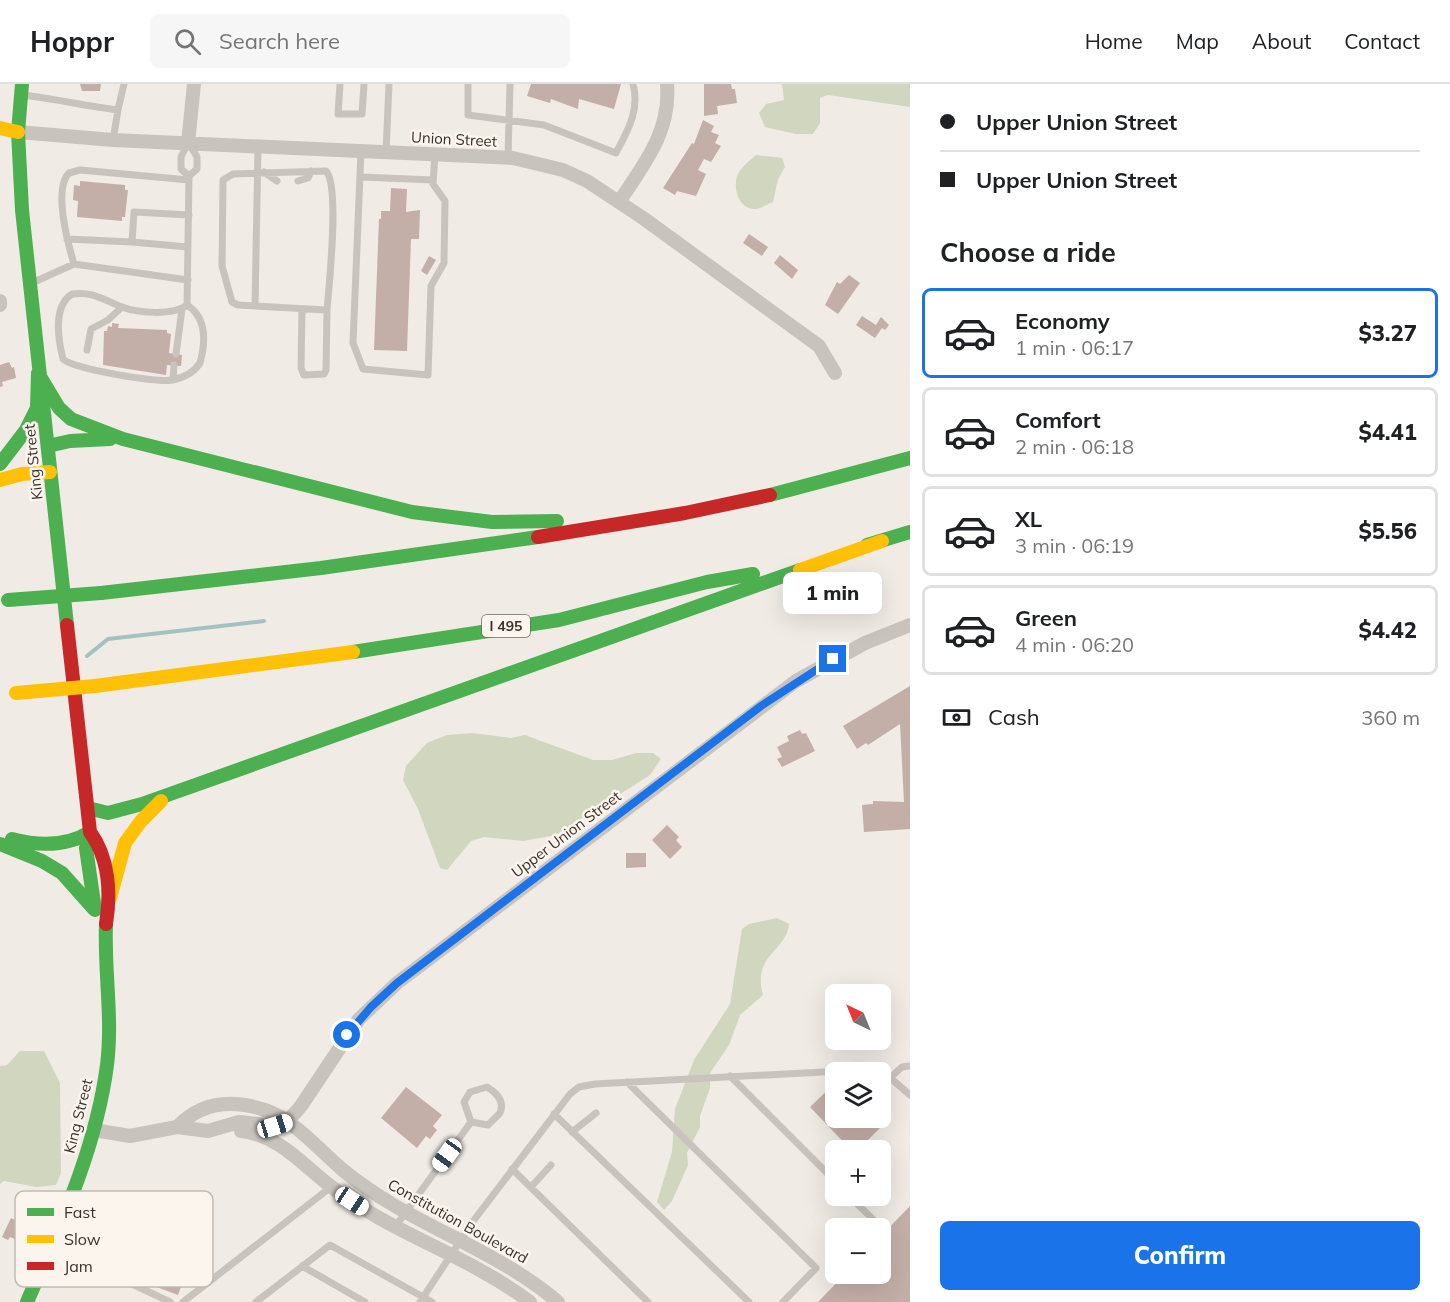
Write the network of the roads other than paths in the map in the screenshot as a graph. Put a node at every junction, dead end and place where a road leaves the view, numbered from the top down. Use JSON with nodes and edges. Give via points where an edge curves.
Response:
{"nodes":[{"id":1,"x":124,"y":84,"type":"edge"},
{"id":2,"x":194,"y":84,"type":"edge"},
{"id":3,"x":340,"y":84,"type":"edge"},
{"id":4,"x":364,"y":84,"type":"edge"},
{"id":5,"x":389,"y":84,"type":"edge"},
{"id":6,"x":468,"y":84,"type":"edge"},
{"id":7,"x":510,"y":84,"type":"edge"},
{"id":8,"x":633,"y":84,"type":"edge"},
{"id":9,"x":667,"y":84,"type":"edge"},
{"id":10,"x":22,"y":90,"type":"edge"},
{"id":11,"x":118,"y":110,"type":"junction"},
{"id":12,"x":509,"y":118,"type":"junction"},
{"id":13,"x":0,"y":128,"type":"edge"},
{"id":14,"x":18,"y":132,"type":"junction"},
{"id":15,"x":113,"y":140,"type":"junction"},
{"id":16,"x":188,"y":142,"type":"junction"},
{"id":17,"x":258,"y":145,"type":"junction"},
{"id":18,"x":361,"y":151,"type":"junction"},
{"id":19,"x":386,"y":152,"type":"junction"},
{"id":20,"x":435,"y":155,"type":"junction"},
{"id":21,"x":508,"y":158,"type":"junction"},
{"id":22,"x":311,"y":171,"type":"junction"},
{"id":23,"x":261,"y":172,"type":"junction"},
{"id":24,"x":360,"y":177,"type":"junction"},
{"id":25,"x":189,"y":178,"type":"junction"},
{"id":26,"x":433,"y":180,"type":"junction"},
{"id":27,"x":277,"y":181,"type":"dead end"},
{"id":28,"x":298,"y":181,"type":"dead end"},
{"id":29,"x":619,"y":202,"type":"junction"},
{"id":30,"x":189,"y":215,"type":"junction"},
{"id":31,"x":67,"y":239,"type":"junction"},
{"id":32,"x":132,"y":242,"type":"junction"},
{"id":33,"x":188,"y":247,"type":"junction"},
{"id":34,"x":74,"y":264,"type":"junction"},
{"id":35,"x":188,"y":280,"type":"junction"},
{"id":36,"x":30,"y":284,"type":"junction"},
{"id":37,"x":255,"y":306,"type":"junction"},
{"id":38,"x":122,"y":307,"type":"junction"},
{"id":39,"x":184,"y":307,"type":"junction"},
{"id":40,"x":302,"y":309,"type":"junction"},
{"id":41,"x":327,"y":310,"type":"junction"},
{"id":42,"x":87,"y":350,"type":"dead end"},
{"id":43,"x":176,"y":354,"type":"dead end"},
{"id":44,"x":174,"y":365,"type":"dead end"},
{"id":45,"x":38,"y":372,"type":"junction"},
{"id":46,"x":835,"y":373,"type":"dead end"},
{"id":47,"x":173,"y":380,"type":"junction"},
{"id":48,"x":123,"y":439,"type":"junction"},
{"id":49,"x":48,"y":446,"type":"junction"},
{"id":50,"x":910,"y":458,"type":"edge"},
{"id":51,"x":0,"y":464,"type":"edge"},
{"id":52,"x":50,"y":472,"type":"junction"},
{"id":53,"x":0,"y":480,"type":"edge"},
{"id":54,"x":727,"y":505,"type":"junction"},
{"id":55,"x":910,"y":532,"type":"edge"},
{"id":56,"x":882,"y":541,"type":"junction"},
{"id":57,"x":4,"y":601,"type":"edge"},
{"id":58,"x":910,"y":625,"type":"edge"},
{"id":59,"x":0,"y":693,"type":"edge"},
{"id":60,"x":169,"y":795,"type":"junction"},
{"id":61,"x":88,"y":808,"type":"junction"},
{"id":62,"x":91,"y":834,"type":"junction"},
{"id":63,"x":0,"y":839,"type":"edge"},
{"id":64,"x":0,"y":844,"type":"edge"},
{"id":65,"x":110,"y":898,"type":"junction"},
{"id":66,"x":94,"y":909,"type":"junction"},
{"id":67,"x":106,"y":927,"type":"junction"},
{"id":68,"x":910,"y":1066,"type":"edge"},
{"id":69,"x":825,"y":1071,"type":"edge"},
{"id":70,"x":730,"y":1076,"type":"junction"},
{"id":71,"x":891,"y":1077,"type":"joint"},
{"id":72,"x":627,"y":1082,"type":"junction"},
{"id":73,"x":910,"y":1095,"type":"edge"},
{"id":74,"x":596,"y":1113,"type":"dead end"},
{"id":75,"x":554,"y":1114,"type":"junction"},
{"id":76,"x":287,"y":1122,"type":"junction"},
{"id":77,"x":471,"y":1122,"type":"junction"},
{"id":78,"x":177,"y":1127,"type":"junction"},
{"id":79,"x":221,"y":1129,"type":"junction"},
{"id":80,"x":94,"y":1130,"type":"junction"},
{"id":81,"x":572,"y":1131,"type":"junction"},
{"id":82,"x":551,"y":1165,"type":"dead end"},
{"id":83,"x":512,"y":1169,"type":"junction"},
{"id":84,"x":825,"y":1171,"type":"edge"},
{"id":85,"x":332,"y":1187,"type":"junction"},
{"id":86,"x":531,"y":1187,"type":"junction"},
{"id":87,"x":73,"y":1191,"type":"edge"},
{"id":88,"x":859,"y":1206,"type":"edge"},
{"id":89,"x":404,"y":1212,"type":"junction"},
{"id":90,"x":872,"y":1218,"type":"edge"},
{"id":91,"x":395,"y":1227,"type":"junction"},
{"id":92,"x":461,"y":1239,"type":"junction"},
{"id":93,"x":451,"y":1254,"type":"junction"},
{"id":94,"x":302,"y":1266,"type":"junction"},
{"id":95,"x":213,"y":1279,"type":"edge"},
{"id":96,"x":34,"y":1287,"type":"edge"},
{"id":97,"x":138,"y":1287,"type":"edge"},
{"id":98,"x":202,"y":1287,"type":"edge"},
{"id":99,"x":422,"y":1300,"type":"edge"},
{"id":100,"x":27,"y":1302,"type":"edge"},
{"id":101,"x":170,"y":1302,"type":"edge"},
{"id":102,"x":183,"y":1302,"type":"edge"},
{"id":103,"x":256,"y":1302,"type":"edge"},
{"id":104,"x":365,"y":1302,"type":"edge"},
{"id":105,"x":432,"y":1302,"type":"edge"},
{"id":106,"x":530,"y":1302,"type":"edge"},
{"id":107,"x":558,"y":1302,"type":"edge"},
{"id":108,"x":648,"y":1302,"type":"edge"},
{"id":109,"x":749,"y":1302,"type":"edge"},
{"id":110,"x":783,"y":1302,"type":"edge"}],
"edges":[{"from":1,"to":11,"type":"lane"},
{"from":2,"to":16,"type":"street"},
{"from":3,"to":4,"type":"lane","via":[[338,114],[362,114]]},
{"from":5,"to":19,"type":"lane"},
{"from":6,"to":12,"type":"lane","via":[[468,115]]},
{"from":7,"to":12,"type":"lane"},
{"from":8,"to":12,"type":"lane","via":[[633,122],[616,153],[544,125]]},
{"from":9,"to":29,"type":"street","via":[[669,103],[664,129]]},
{"from":10,"to":11,"type":"lane"},
{"from":10,"to":14,"type":"main road","name":"King Street"},
{"from":11,"to":15,"type":"lane"},
{"from":12,"to":21,"type":"lane"},
{"from":13,"to":14,"type":"main road","name":"Union Street"},
{"from":14,"to":15,"type":"street","name":"Union Street"},
{"from":14,"to":36,"type":"main road","name":"King Street"},
{"from":15,"to":16,"type":"street","name":"Union Street"},
{"from":16,"to":17,"type":"street","name":"Union Street"},
{"from":16,"to":25,"type":"lane","via":[[181,158],[182,169]]},
{"from":16,"to":25,"type":"lane","via":[[197,157],[197,169]]},
{"from":17,"to":18,"type":"street","name":"Union Street"},
{"from":17,"to":23,"type":"lane"},
{"from":18,"to":19,"type":"street","name":"Union Street"},
{"from":18,"to":24,"type":"lane"},
{"from":19,"to":20,"type":"street","name":"Union Street"},
{"from":20,"to":21,"type":"street","name":"Union Street"},
{"from":20,"to":26,"type":"lane"},
{"from":21,"to":29,"type":"street","name":"Union Street","via":[[563,170]]},
{"from":22,"to":23,"type":"lane"},
{"from":22,"to":28,"type":"lane","via":[[308,178]]},
{"from":22,"to":41,"type":"lane","via":[[326,171],[332,184]]},
{"from":23,"to":27,"type":"lane"},
{"from":23,"to":37,"type":"lane"},
{"from":23,"to":37,"type":"lane","via":[[228,176],[223,180],[222,196],[223,277],[232,302]]},
{"from":24,"to":26,"type":"lane"},
{"from":24,"to":26,"type":"lane","via":[[353,343],[363,369],[428,375],[431,286],[444,263],[445,201]]},
{"from":25,"to":30,"type":"lane"},
{"from":25,"to":31,"type":"lane","via":[[74,171],[62,186]]},
{"from":29,"to":46,"type":"street","name":"Union Street","via":[[819,346]]},
{"from":30,"to":32,"type":"lane","via":[[134,212]]},
{"from":30,"to":33,"type":"lane"},
{"from":31,"to":32,"type":"lane"},
{"from":31,"to":34,"type":"lane"},
{"from":32,"to":33,"type":"lane"},
{"from":33,"to":35,"type":"lane"},
{"from":34,"to":35,"type":"lane"},
{"from":34,"to":36,"type":"lane"},
{"from":35,"to":39,"type":"lane"},
{"from":36,"to":45,"type":"main road","name":"King Street"},
{"from":37,"to":40,"type":"lane"},
{"from":38,"to":39,"type":"lane","via":[[171,313]]},
{"from":38,"to":42,"type":"lane","via":[[91,329]]},
{"from":38,"to":47,"type":"lane","via":[[99,295],[69,296],[59,316],[63,359],[82,368],[151,381]]},
{"from":39,"to":43,"type":"lane"},
{"from":39,"to":47,"type":"lane","via":[[197,312],[203,321],[201,359],[194,371]]},
{"from":40,"to":41,"type":"lane"},
{"from":40,"to":41,"type":"lane","via":[[304,375],[324,374]]},
{"from":44,"to":47,"type":"lane"},
{"from":45,"to":48,"type":"main road","via":[[59,408],[71,419]]},
{"from":45,"to":49,"type":"main road","name":"King Street"},
{"from":45,"to":51,"type":"main road","via":[[37,408]]},
{"from":48,"to":49,"type":"main road"},
{"from":48,"to":54,"type":"main road","via":[[412,512],[492,522],[578,521]]},
{"from":49,"to":52,"type":"main road","name":"King Street"},
{"from":50,"to":54,"type":"main road"},
{"from":52,"to":53,"type":"main road"},
{"from":52,"to":61,"type":"main road","name":"King Street"},
{"from":54,"to":57,"type":"main road","bridge":true,"via":[[392,559],[256,577]]},
{"from":55,"to":56,"type":"main road","number":"I 495"},
{"from":56,"to":59,"type":"main road","number":"I 495","bridge":true,"via":[[559,620],[271,665]]},
{"from":56,"to":60,"type":"main road"},
{"from":58,"to":76,"type":"street","name":"Upper Union Street","via":[[844,653],[796,681],[397,983],[359,1019]]},
{"from":60,"to":61,"type":"main road","via":[[109,814]]},
{"from":60,"to":65,"type":"main road","via":[[127,837],[119,861],[117,886]]},
{"from":61,"to":62,"type":"main road","name":"King Street"},
{"from":62,"to":63,"type":"main road","via":[[73,842]]},
{"from":62,"to":65,"type":"main road","name":"King Street","via":[[101,847]]},
{"from":62,"to":66,"type":"main road","name":"King Street","via":[[86,848]]},
{"from":64,"to":66,"type":"main road","via":[[62,873]]},
{"from":65,"to":67,"type":"main road","name":"King Street"},
{"from":66,"to":67,"type":"main road","name":"King Street"},
{"from":67,"to":80,"type":"main road","name":"King Street","via":[[109,1040]]},
{"from":68,"to":71,"type":"lane","via":[[902,1067]]},
{"from":69,"to":70,"type":"lane"},
{"from":70,"to":72,"type":"lane"},
{"from":70,"to":84,"type":"lane"},
{"from":71,"to":73,"type":"lane"},
{"from":72,"to":75,"type":"lane","via":[[579,1087]]},
{"from":72,"to":110,"type":"lane","via":[[816,1268]]},
{"from":74,"to":81,"type":"lane"},
{"from":75,"to":81,"type":"lane"},
{"from":75,"to":83,"type":"lane"},
{"from":76,"to":78,"type":"street","via":[[268,1111],[236,1104],[191,1112]]},
{"from":76,"to":79,"type":"street","via":[[275,1126],[239,1122]]},
{"from":76,"to":89,"type":"street","name":"Constitution Boulevard","via":[[353,1178]]},
{"from":77,"to":77,"type":"lane","via":[[488,1125],[500,1113],[501,1100],[487,1086],[470,1092],[464,1102]]},
{"from":77,"to":89,"type":"lane"},
{"from":78,"to":79,"type":"street","via":[[194,1131]]},
{"from":78,"to":80,"type":"street","via":[[130,1136]]},
{"from":79,"to":85,"type":"street","via":[[258,1133],[270,1139]]},
{"from":80,"to":87,"type":"main road","name":"King Street"},
{"from":81,"to":109,"type":"lane"},
{"from":82,"to":86,"type":"lane"},
{"from":83,"to":86,"type":"lane"},
{"from":83,"to":92,"type":"lane"},
{"from":85,"to":91,"type":"street"},
{"from":85,"to":95,"type":"lane"},
{"from":86,"to":108,"type":"lane"},
{"from":88,"to":90,"type":"lane"},
{"from":89,"to":91,"type":"lane"},
{"from":89,"to":92,"type":"street","name":"Constitution Boulevard"},
{"from":91,"to":93,"type":"street"},
{"from":92,"to":93,"type":"lane"},
{"from":92,"to":107,"type":"street","name":"Constitution Boulevard","via":[[523,1275]]},
{"from":93,"to":99,"type":"lane"},
{"from":93,"to":106,"type":"street"},
{"from":94,"to":99,"type":"lane","via":[[330,1245]]},
{"from":94,"to":103,"type":"lane"},
{"from":94,"to":104,"type":"lane"},
{"from":96,"to":100,"type":"main road","name":"King Street"},
{"from":97,"to":101,"type":"lane"},
{"from":98,"to":102,"type":"lane"},
{"from":99,"to":105,"type":"lane"}]}
